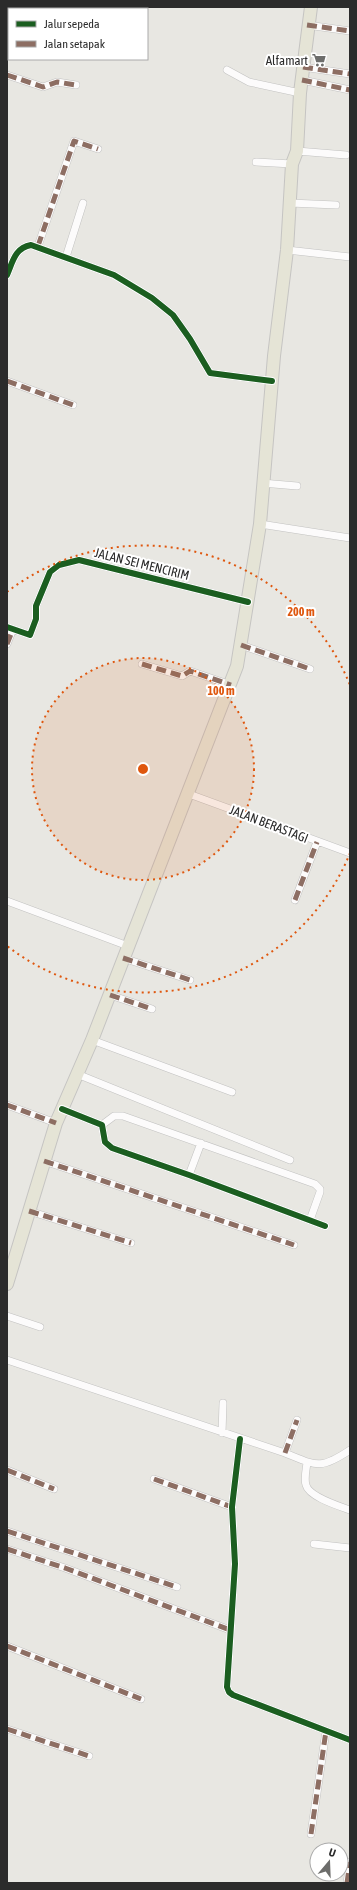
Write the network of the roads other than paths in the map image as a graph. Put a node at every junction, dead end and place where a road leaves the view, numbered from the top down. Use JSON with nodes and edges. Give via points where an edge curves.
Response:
{"nodes":[{"id":1,"x":311,"y":7,"type":"edge"},
{"id":2,"x":307,"y":25,"type":"junction"},
{"id":3,"x":350,"y":31,"type":"edge"},
{"id":4,"x":303,"y":66,"type":"junction"},
{"id":5,"x":227,"y":70,"type":"dead end"},
{"id":6,"x":350,"y":74,"type":"edge"},
{"id":7,"x":7,"y":75,"type":"edge"},
{"id":8,"x":302,"y":80,"type":"junction"},
{"id":9,"x":76,"y":85,"type":"dead end"},
{"id":10,"x":350,"y":90,"type":"edge"},
{"id":11,"x":300,"y":93,"type":"junction"},
{"id":12,"x":98,"y":149,"type":"dead end"},
{"id":13,"x":298,"y":151,"type":"junction"},
{"id":14,"x":346,"y":155,"type":"dead end"},
{"id":15,"x":256,"y":162,"type":"dead end"},
{"id":16,"x":292,"y":164,"type":"junction"},
{"id":17,"x":83,"y":203,"type":"dead end"},
{"id":18,"x":290,"y":203,"type":"junction"},
{"id":19,"x":336,"y":205,"type":"dead end"},
{"id":20,"x":38,"y":246,"type":"junction"},
{"id":21,"x":286,"y":250,"type":"junction"},
{"id":22,"x":350,"y":256,"type":"edge"},
{"id":23,"x":66,"y":257,"type":"junction"},
{"id":24,"x":7,"y":275,"type":"edge"},
{"id":25,"x":7,"y":381,"type":"edge"},
{"id":26,"x":272,"y":382,"type":"junction"},
{"id":27,"x":73,"y":405,"type":"dead end"},
{"id":28,"x":262,"y":483,"type":"junction"},
{"id":29,"x":297,"y":486,"type":"dead end"},
{"id":30,"x":260,"y":524,"type":"junction"},
{"id":31,"x":350,"y":538,"type":"edge"},
{"id":32,"x":248,"y":602,"type":"junction"},
{"id":33,"x":10,"y":628,"type":"edge"},
{"id":34,"x":7,"y":644,"type":"edge"},
{"id":35,"x":241,"y":645,"type":"junction"},
{"id":36,"x":142,"y":664,"type":"dead end"},
{"id":37,"x":310,"y":669,"type":"dead end"},
{"id":38,"x":230,"y":685,"type":"junction"},
{"id":39,"x":189,"y":794,"type":"junction"},
{"id":40,"x":317,"y":842,"type":"junction"},
{"id":41,"x":350,"y":853,"type":"edge"},
{"id":42,"x":295,"y":900,"type":"dead end"},
{"id":43,"x":7,"y":901,"type":"edge"},
{"id":44,"x":128,"y":946,"type":"junction"},
{"id":45,"x":123,"y":958,"type":"junction"},
{"id":46,"x":190,"y":980,"type":"dead end"},
{"id":47,"x":110,"y":995,"type":"junction"},
{"id":48,"x":152,"y":1009,"type":"dead end"},
{"id":49,"x":92,"y":1040,"type":"junction"},
{"id":50,"x":77,"y":1074,"type":"junction"},
{"id":51,"x":232,"y":1092,"type":"dead end"},
{"id":52,"x":7,"y":1106,"type":"edge"},
{"id":53,"x":62,"y":1109,"type":"junction"},
{"id":54,"x":56,"y":1123,"type":"junction"},
{"id":55,"x":102,"y":1125,"type":"junction"},
{"id":56,"x":201,"y":1143,"type":"junction"},
{"id":57,"x":290,"y":1160,"type":"dead end"},
{"id":58,"x":44,"y":1161,"type":"junction"},
{"id":59,"x":189,"y":1175,"type":"junction"},
{"id":60,"x":29,"y":1211,"type":"junction"},
{"id":61,"x":310,"y":1220,"type":"junction"},
{"id":62,"x":325,"y":1226,"type":"dead end"},
{"id":63,"x":131,"y":1243,"type":"dead end"},
{"id":64,"x":294,"y":1245,"type":"dead end"},
{"id":65,"x":7,"y":1284,"type":"edge"},
{"id":66,"x":7,"y":1316,"type":"edge"},
{"id":67,"x":40,"y":1327,"type":"dead end"},
{"id":68,"x":7,"y":1360,"type":"edge"},
{"id":69,"x":223,"y":1403,"type":"dead end"},
{"id":70,"x":297,"y":1420,"type":"dead end"},
{"id":71,"x":222,"y":1433,"type":"junction"},
{"id":72,"x":240,"y":1439,"type":"junction"},
{"id":73,"x":350,"y":1450,"type":"edge"},
{"id":74,"x":285,"y":1453,"type":"junction"},
{"id":75,"x":307,"y":1463,"type":"junction"},
{"id":76,"x":7,"y":1470,"type":"edge"},
{"id":77,"x":154,"y":1479,"type":"dead end"},
{"id":78,"x":54,"y":1489,"type":"dead end"},
{"id":79,"x":232,"y":1507,"type":"junction"},
{"id":80,"x":350,"y":1510,"type":"edge"},
{"id":81,"x":7,"y":1531,"type":"edge"},
{"id":82,"x":314,"y":1544,"type":"dead end"},
{"id":83,"x":350,"y":1548,"type":"edge"},
{"id":84,"x":7,"y":1549,"type":"edge"},
{"id":85,"x":177,"y":1587,"type":"dead end"},
{"id":86,"x":230,"y":1630,"type":"junction"},
{"id":87,"x":7,"y":1646,"type":"edge"},
{"id":88,"x":141,"y":1699,"type":"dead end"},
{"id":89,"x":7,"y":1729,"type":"edge"},
{"id":90,"x":326,"y":1731,"type":"junction"},
{"id":91,"x":350,"y":1740,"type":"edge"},
{"id":92,"x":89,"y":1756,"type":"dead end"},
{"id":93,"x":311,"y":1834,"type":"dead end"},
{"id":94,"x":350,"y":1862,"type":"edge"},
{"id":95,"x":347,"y":1883,"type":"edge"}],
"edges":[{"from":1,"to":2,"type":"main road"},
{"from":2,"to":3,"type":"street"},
{"from":2,"to":4,"type":"main road"},
{"from":4,"to":6,"type":"street"},
{"from":4,"to":8,"type":"main road"},
{"from":5,"to":11,"type":"street","via":[[249,82]]},
{"from":7,"to":9,"type":"street","via":[[43,87],[57,82]]},
{"from":8,"to":10,"type":"street"},
{"from":8,"to":11,"type":"main road"},
{"from":11,"to":13,"type":"main road"},
{"from":12,"to":20,"type":"street","via":[[74,141]]},
{"from":13,"to":14,"type":"street"},
{"from":13,"to":16,"type":"main road"},
{"from":15,"to":16,"type":"street"},
{"from":16,"to":18,"type":"main road"},
{"from":17,"to":23,"type":"street"},
{"from":18,"to":19,"type":"street"},
{"from":18,"to":21,"type":"main road"},
{"from":20,"to":23,"type":"street"},
{"from":20,"to":24,"type":"street","via":[[23,246],[16,253]]},
{"from":21,"to":22,"type":"street"},
{"from":21,"to":26,"type":"main road"},
{"from":23,"to":26,"type":"street","via":[[114,275],[152,298],[173,315],[210,373]]},
{"from":25,"to":27,"type":"street"},
{"from":26,"to":28,"type":"main road"},
{"from":28,"to":29,"type":"street"},
{"from":28,"to":30,"type":"main road"},
{"from":30,"to":31,"type":"street"},
{"from":30,"to":32,"type":"main road"},
{"from":32,"to":33,"type":"street","name":"JALAN SEI MENCIRIM","via":[[79,560],[62,564],[51,571],[36,606],[36,619],[30,635]]},
{"from":32,"to":35,"type":"main road"},
{"from":33,"to":34,"type":"street"},
{"from":35,"to":37,"type":"street"},
{"from":35,"to":38,"type":"main road"},
{"from":36,"to":38,"type":"street","via":[[182,676],[190,671]]},
{"from":38,"to":39,"type":"main road"},
{"from":39,"to":40,"type":"street","name":"JALAN BERASTAGI"},
{"from":39,"to":44,"type":"main road"},
{"from":40,"to":41,"type":"street","name":"JALAN BERASTAGI"},
{"from":40,"to":42,"type":"street"},
{"from":43,"to":44,"type":"street"},
{"from":44,"to":45,"type":"main road"},
{"from":45,"to":46,"type":"street"},
{"from":45,"to":47,"type":"main road"},
{"from":47,"to":48,"type":"street"},
{"from":47,"to":49,"type":"main road"},
{"from":49,"to":50,"type":"main road"},
{"from":49,"to":51,"type":"street"},
{"from":50,"to":53,"type":"main road"},
{"from":50,"to":57,"type":"street"},
{"from":52,"to":54,"type":"street"},
{"from":53,"to":54,"type":"main road"},
{"from":53,"to":55,"type":"street"},
{"from":54,"to":58,"type":"main road"},
{"from":55,"to":56,"type":"street","via":[[114,1116],[123,1116]]},
{"from":55,"to":59,"type":"street","via":[[105,1142],[112,1148]]},
{"from":56,"to":59,"type":"street"},
{"from":56,"to":61,"type":"street","via":[[318,1186],[320,1192]]},
{"from":58,"to":60,"type":"main road"},
{"from":58,"to":64,"type":"street"},
{"from":59,"to":61,"type":"street"},
{"from":60,"to":63,"type":"street"},
{"from":60,"to":65,"type":"main road"},
{"from":61,"to":62,"type":"street"},
{"from":66,"to":67,"type":"street"},
{"from":68,"to":71,"type":"street"},
{"from":69,"to":71,"type":"street"},
{"from":70,"to":74,"type":"street"},
{"from":71,"to":72,"type":"street"},
{"from":72,"to":74,"type":"street"},
{"from":72,"to":79,"type":"street"},
{"from":73,"to":75,"type":"street","via":[[327,1464]]},
{"from":74,"to":75,"type":"street"},
{"from":75,"to":80,"type":"street","via":[[306,1482],[309,1491],[315,1496]]},
{"from":76,"to":78,"type":"street"},
{"from":77,"to":79,"type":"street"},
{"from":79,"to":86,"type":"street","via":[[235,1564]]},
{"from":81,"to":85,"type":"street"},
{"from":82,"to":83,"type":"street"},
{"from":84,"to":86,"type":"street"},
{"from":86,"to":90,"type":"street","via":[[227,1687],[229,1692]]},
{"from":87,"to":88,"type":"street"},
{"from":89,"to":92,"type":"street"},
{"from":90,"to":91,"type":"street"},
{"from":90,"to":93,"type":"street"},
{"from":94,"to":95,"type":"street"}]}
